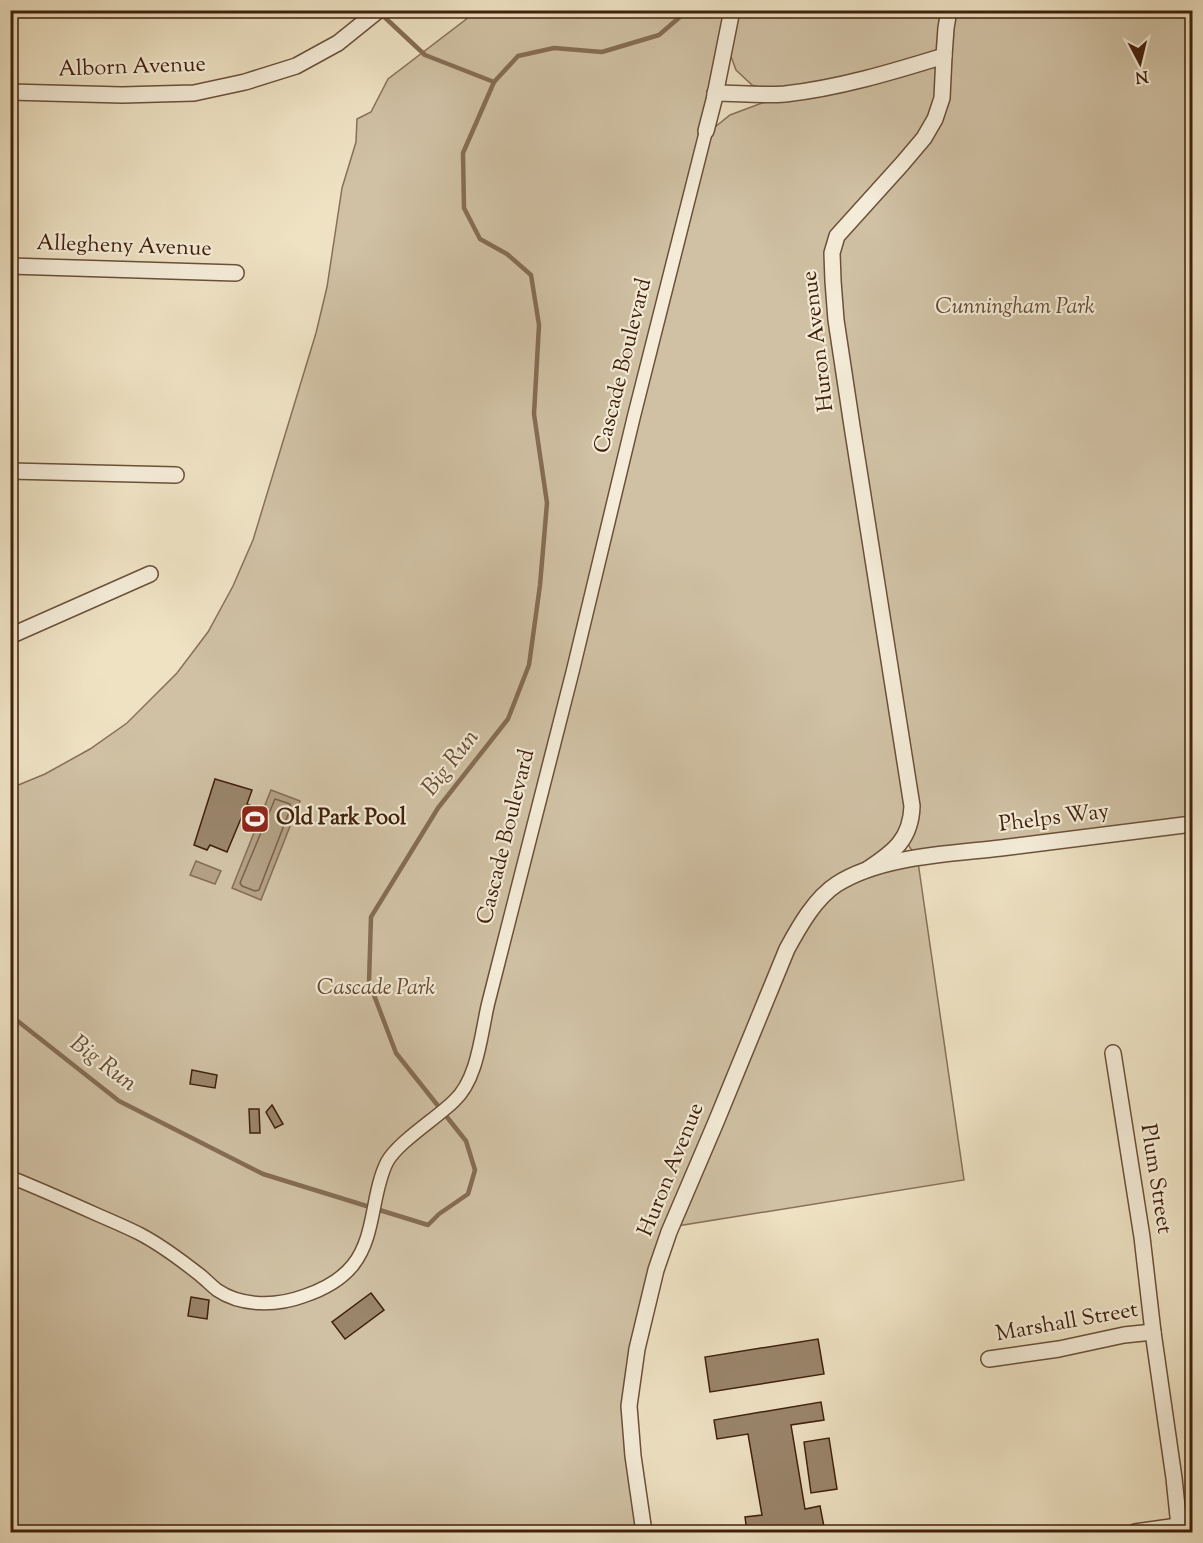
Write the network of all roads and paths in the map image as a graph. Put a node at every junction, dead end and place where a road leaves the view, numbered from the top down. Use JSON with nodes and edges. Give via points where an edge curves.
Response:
{"nodes":[{"id":1,"x":380,"y":10,"type":"edge"},
{"id":2,"x":732,"y":10,"type":"edge"},
{"id":3,"x":949,"y":10,"type":"edge"},
{"id":4,"x":944,"y":56,"type":"junction"},
{"id":5,"x":10,"y":92,"type":"edge"},
{"id":6,"x":715,"y":93,"type":"junction"},
{"id":7,"x":706,"y":131,"type":"joint"},
{"id":8,"x":10,"y":266,"type":"edge"},
{"id":9,"x":236,"y":273,"type":"dead end"},
{"id":10,"x":10,"y":471,"type":"edge"},
{"id":11,"x":177,"y":475,"type":"dead end"},
{"id":12,"x":150,"y":574,"type":"dead end"},
{"id":13,"x":10,"y":636,"type":"edge"},
{"id":14,"x":1192,"y":824,"type":"edge"},
{"id":15,"x":909,"y":826,"type":"junction"},
{"id":16,"x":922,"y":858,"type":"junction"},
{"id":17,"x":868,"y":869,"type":"junction"},
{"id":18,"x":1113,"y":1053,"type":"dead end"},
{"id":19,"x":10,"y":1178,"type":"edge"},
{"id":20,"x":1153,"y":1332,"type":"junction"},
{"id":21,"x":989,"y":1359,"type":"dead end"},
{"id":22,"x":1186,"y":1525,"type":"edge"},
{"id":23,"x":644,"y":1533,"type":"edge"},
{"id":24,"x":1135,"y":1533,"type":"edge"}],
"edges":[{"from":1,"to":5,"type":"street","name":"Alborn Avenue","via":[[338,43],[296,66],[245,82],[194,93]]},
{"from":2,"to":6,"type":"street","name":"Cascade Boulevard"},
{"from":3,"to":4,"type":"street","name":"Huron Avenue"},
{"from":4,"to":6,"type":"street","via":[[805,91]]},
{"from":4,"to":15,"type":"street","name":"Huron Avenue","via":[[942,98],[935,119],[924,138],[837,236],[832,253],[836,320],[911,792]]},
{"from":6,"to":7,"type":"street","name":"Cascade Boulevard"},
{"from":7,"to":19,"type":"street","name":"Cascade Boulevard","via":[[471,1076],[456,1100],[388,1161],[365,1242],[354,1264],[318,1292],[291,1301],[261,1304],[237,1300],[141,1234]]},
{"from":8,"to":9,"type":"street","name":"Allegheny Avenue"},
{"from":10,"to":11,"type":"street"},
{"from":12,"to":13,"type":"street"},
{"from":14,"to":16,"type":"street","name":"Phelps Way"},
{"from":15,"to":16,"type":"street","via":[[909,846]]},
{"from":15,"to":17,"type":"street","name":"Huron Avenue","via":[[894,852]]},
{"from":16,"to":17,"type":"street","name":"Huron Avenue"},
{"from":17,"to":23,"type":"street","name":"Huron Avenue","via":[[836,885],[817,903],[787,949],[656,1270],[637,1348],[629,1406]]},
{"from":18,"to":20,"type":"street","name":"Plum Street"},
{"from":20,"to":21,"type":"street","name":"Marshall Street"},
{"from":20,"to":22,"type":"street","name":"Plum Street","via":[[1174,1478]]},
{"from":22,"to":24,"type":"street"}]}
